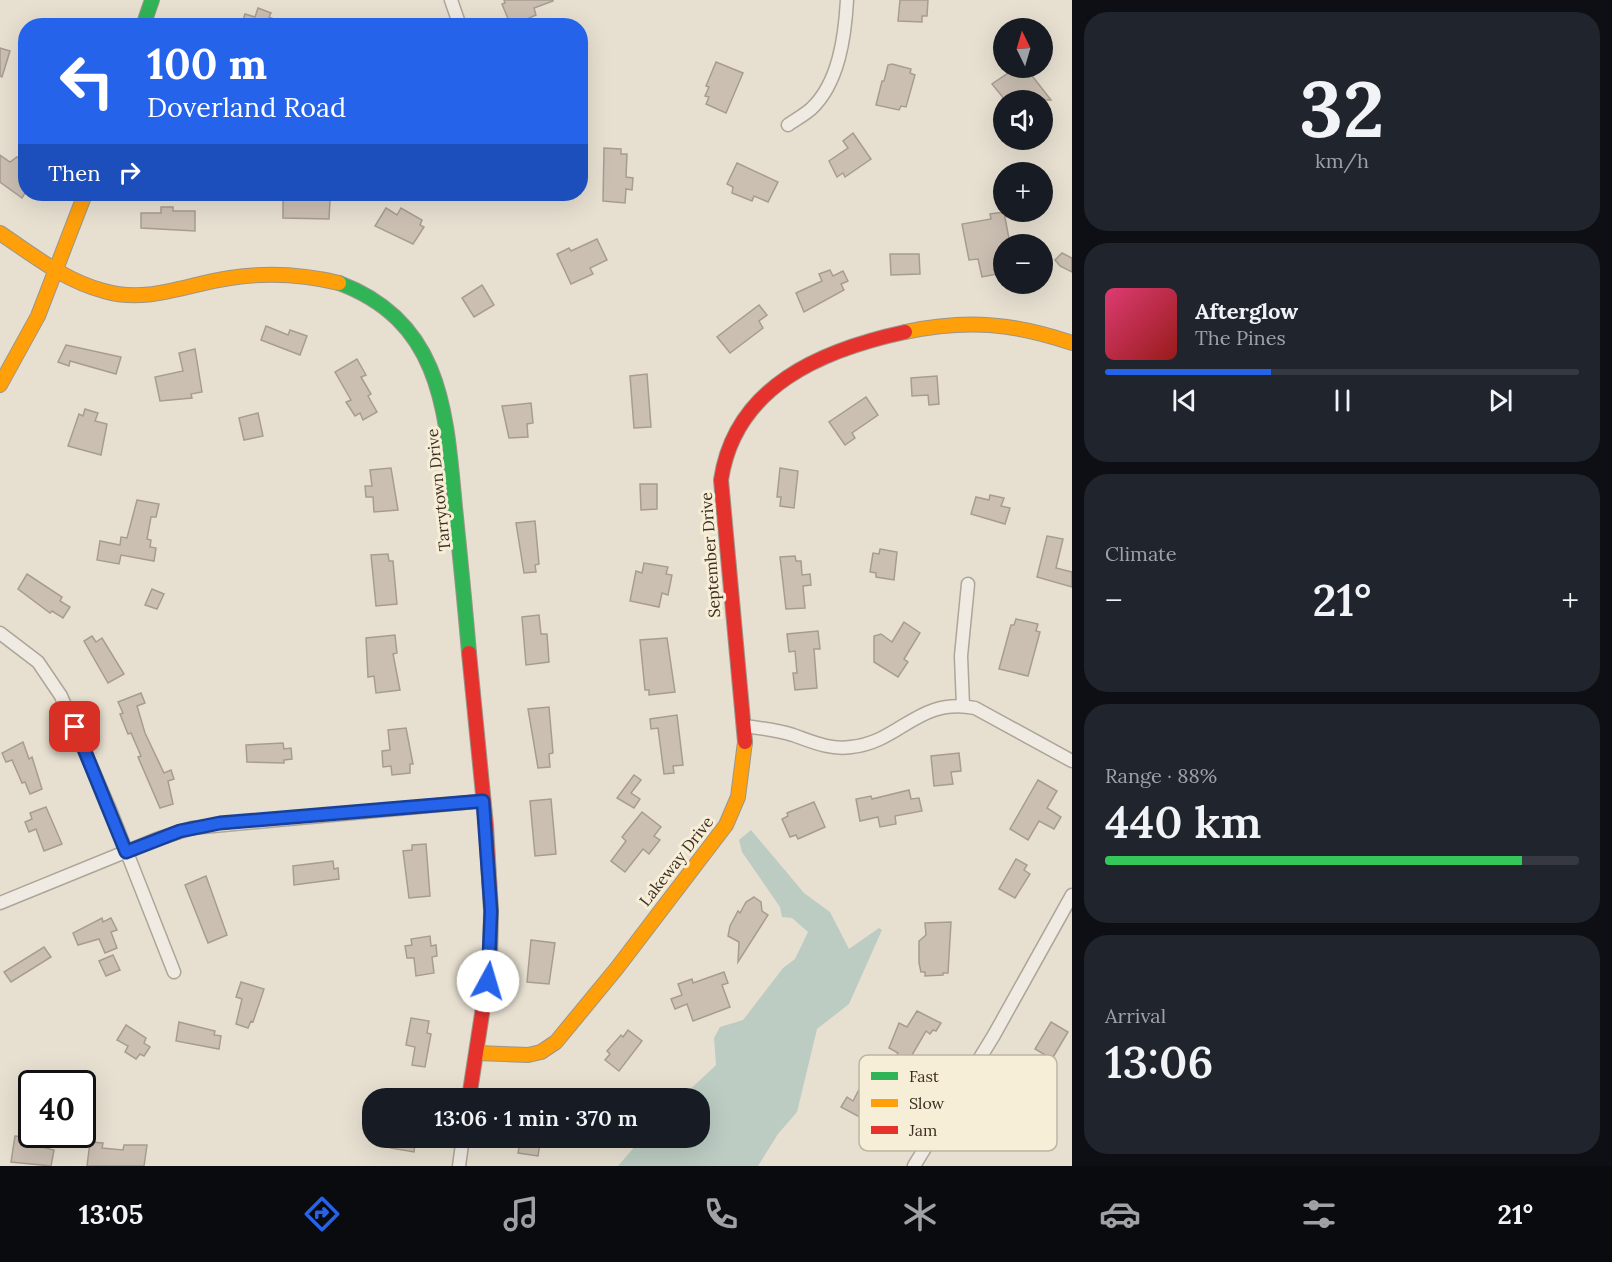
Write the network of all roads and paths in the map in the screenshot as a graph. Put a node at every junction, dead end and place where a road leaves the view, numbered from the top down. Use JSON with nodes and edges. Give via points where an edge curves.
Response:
{"nodes":[{"id":1,"x":152,"y":0,"type":"edge"},
{"id":2,"x":451,"y":0,"type":"edge"},
{"id":3,"x":847,"y":0,"type":"edge"},
{"id":4,"x":146,"y":18,"type":"edge"},
{"id":5,"x":457,"y":18,"type":"edge"},
{"id":6,"x":788,"y":125,"type":"dead end"},
{"id":7,"x":82,"y":201,"type":"edge"},
{"id":8,"x":0,"y":232,"type":"edge"},
{"id":9,"x":58,"y":269,"type":"junction"},
{"id":10,"x":1072,"y":343,"type":"edge"},
{"id":11,"x":0,"y":386,"type":"edge"},
{"id":12,"x":968,"y":584,"type":"dead end"},
{"id":13,"x":0,"y":633,"type":"edge"},
{"id":14,"x":963,"y":705,"type":"junction"},
{"id":15,"x":744,"y":726,"type":"junction"},
{"id":16,"x":1072,"y":761,"type":"edge"},
{"id":17,"x":483,"y":801,"type":"junction"},
{"id":18,"x":126,"y":852,"type":"junction"},
{"id":19,"x":1072,"y":895,"type":"edge"},
{"id":20,"x":0,"y":903,"type":"edge"},
{"id":21,"x":174,"y":972,"type":"dead end"},
{"id":22,"x":477,"y":1053,"type":"junction"},
{"id":23,"x":981,"y":1055,"type":"edge"},
{"id":24,"x":471,"y":1088,"type":"edge"},
{"id":25,"x":461,"y":1148,"type":"edge"},
{"id":26,"x":923,"y":1151,"type":"edge"},
{"id":27,"x":459,"y":1166,"type":"edge"},
{"id":28,"x":914,"y":1166,"type":"edge"}],
"edges":[{"from":1,"to":4,"type":"street"},
{"from":2,"to":5,"type":"street"},
{"from":3,"to":6,"type":"street","via":[[845,36],[829,85],[812,108]]},
{"from":7,"to":9,"type":"street"},
{"from":8,"to":9,"type":"street","name":"Tarrytown Drive"},
{"from":9,"to":11,"type":"street","via":[[35,323]]},
{"from":9,"to":17,"type":"street","name":"Tarrytown Drive","via":[[95,289],[135,296],[263,273],[315,275],[362,290],[411,333],[436,375],[447,420]]},
{"from":10,"to":15,"type":"street","name":"September Drive","via":[[1042,333],[982,323],[906,331],[817,363],[777,386],[746,413],[726,452],[721,480]]},
{"from":12,"to":14,"type":"street","via":[[961,656]]},
{"from":13,"to":18,"type":"street","via":[[38,662],[58,690]]},
{"from":14,"to":15,"type":"street","via":[[928,710],[877,740],[851,747],[818,745],[774,730]]},
{"from":14,"to":16,"type":"street"},
{"from":15,"to":22,"type":"street","name":"Lakeway Drive","via":[[743,778],[726,825],[568,1030],[541,1052]]},
{"from":17,"to":18,"type":"street","via":[[220,823],[180,831]]},
{"from":17,"to":22,"type":"street","name":"Tarrytown Drive","via":[[491,948]]},
{"from":18,"to":20,"type":"street"},
{"from":18,"to":21,"type":"street"},
{"from":19,"to":23,"type":"street"},
{"from":22,"to":24,"type":"street","name":"Tarrytown Drive"},
{"from":25,"to":27,"type":"street"},
{"from":26,"to":28,"type":"street"}]}
